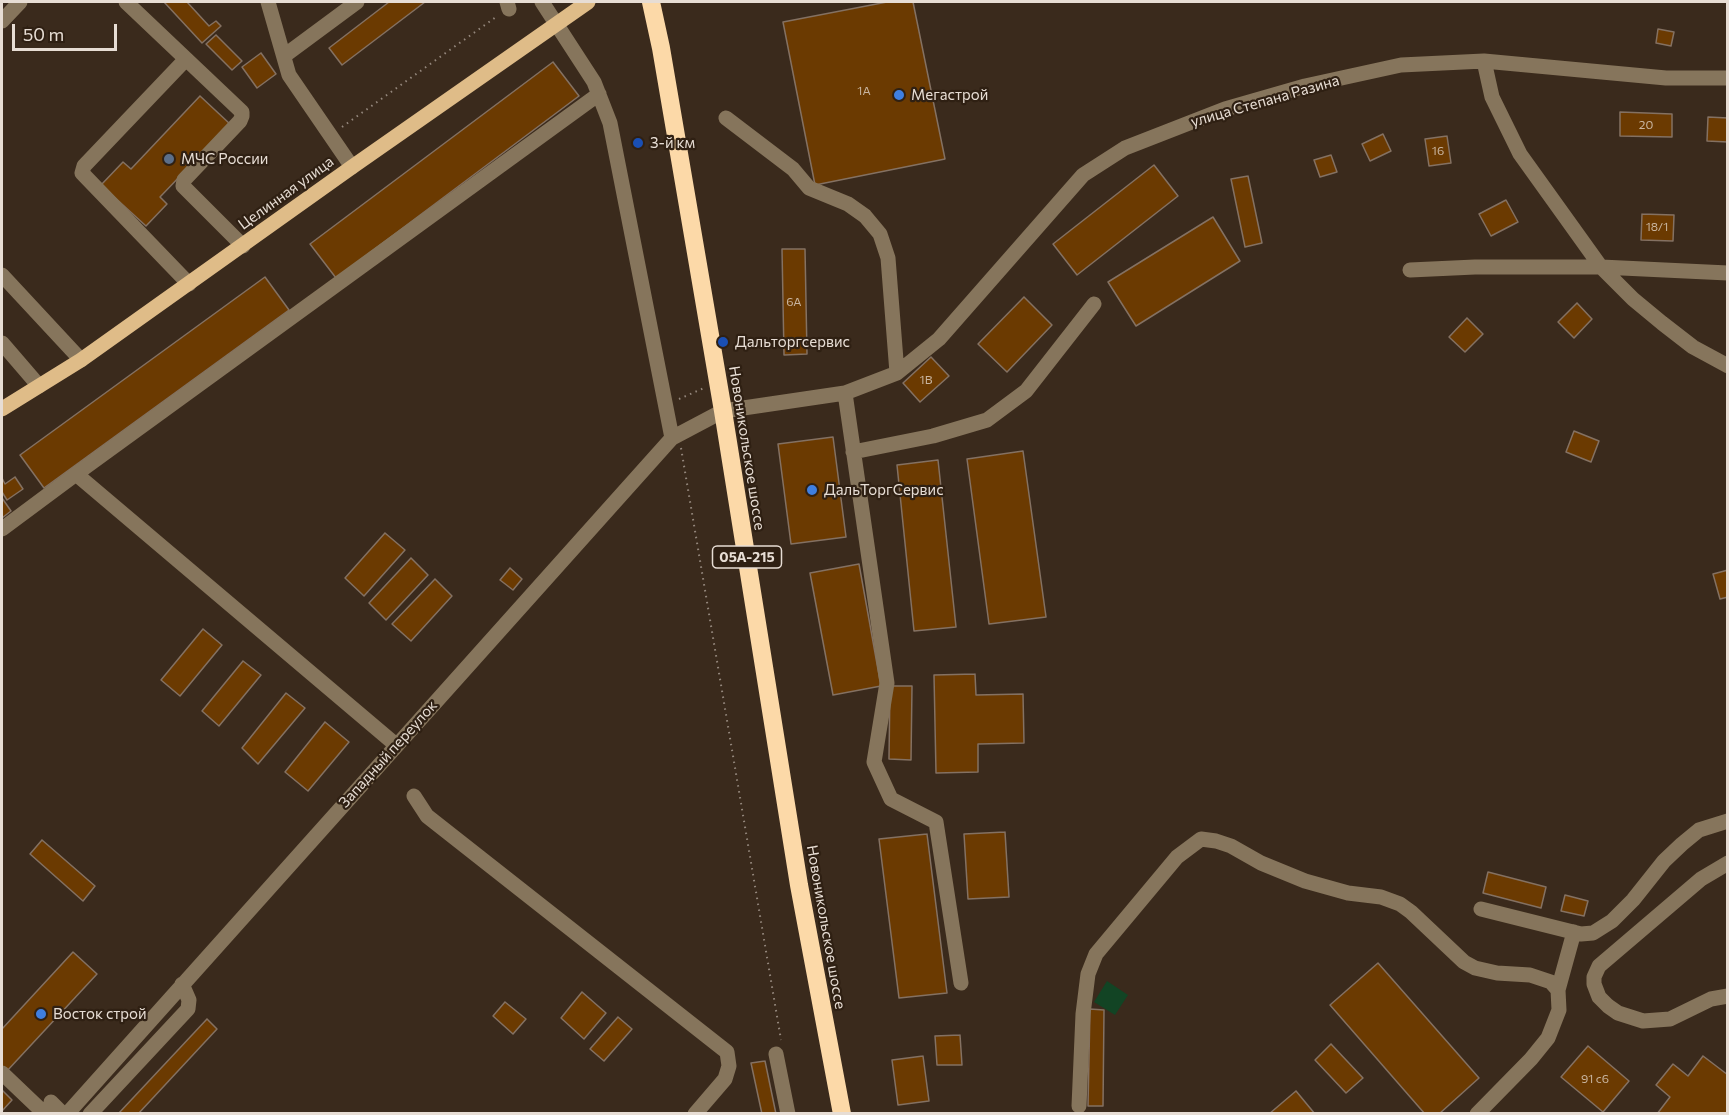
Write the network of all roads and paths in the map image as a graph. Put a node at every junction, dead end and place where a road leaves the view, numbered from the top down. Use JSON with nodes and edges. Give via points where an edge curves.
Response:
{"nodes":[{"id":1,"x":20,"y":2,"type":"edge"},
{"id":2,"x":126,"y":2,"type":"edge"},
{"id":3,"x":357,"y":2,"type":"edge"},
{"id":4,"x":542,"y":2,"type":"edge"},
{"id":5,"x":588,"y":2,"type":"edge"},
{"id":6,"x":651,"y":2,"type":"edge"},
{"id":7,"x":271,"y":3,"type":"edge"},
{"id":8,"x":508,"y":5,"type":"edge"},
{"id":9,"x":2,"y":21,"type":"edge"},
{"id":10,"x":556,"y":24,"type":"junction"},
{"id":11,"x":284,"y":56,"type":"junction"},
{"id":12,"x":186,"y":59,"type":"junction"},
{"id":13,"x":1484,"y":61,"type":"junction"},
{"id":14,"x":1728,"y":78,"type":"edge"},
{"id":15,"x":599,"y":94,"type":"junction"},
{"id":16,"x":726,"y":118,"type":"dead end"},
{"id":17,"x":330,"y":135,"type":"junction"},
{"id":18,"x":352,"y":167,"type":"junction"},
{"id":19,"x":243,"y":246,"type":"junction"},
{"id":20,"x":1602,"y":267,"type":"junction"},
{"id":21,"x":1410,"y":270,"type":"dead end"},
{"id":22,"x":1728,"y":273,"type":"edge"},
{"id":23,"x":2,"y":275,"type":"edge"},
{"id":24,"x":189,"y":284,"type":"junction"},
{"id":25,"x":1095,"y":304,"type":"dead end"},
{"id":26,"x":2,"y":343,"type":"edge"},
{"id":27,"x":81,"y":360,"type":"junction"},
{"id":28,"x":1728,"y":366,"type":"edge"},
{"id":29,"x":897,"y":373,"type":"junction"},
{"id":30,"x":39,"y":386,"type":"junction"},
{"id":31,"x":845,"y":393,"type":"junction"},
{"id":32,"x":2,"y":409,"type":"edge"},
{"id":33,"x":723,"y":411,"type":"junction"},
{"id":34,"x":676,"y":436,"type":"junction"},
{"id":35,"x":853,"y":452,"type":"junction"},
{"id":36,"x":76,"y":474,"type":"junction"},
{"id":37,"x":2,"y":529,"type":"edge"},
{"id":38,"x":396,"y":745,"type":"junction"},
{"id":39,"x":414,"y":796,"type":"dead end"},
{"id":40,"x":1728,"y":821,"type":"edge"},
{"id":41,"x":1728,"y":863,"type":"edge"},
{"id":42,"x":1481,"y":909,"type":"dead end"},
{"id":43,"x":1574,"y":932,"type":"junction"},
{"id":44,"x":961,"y":983,"type":"dead end"},
{"id":45,"x":182,"y":984,"type":"junction"},
{"id":46,"x":1559,"y":992,"type":"junction"},
{"id":47,"x":1728,"y":996,"type":"edge"},
{"id":48,"x":779,"y":1051,"type":"joint"},
{"id":49,"x":2,"y":1073,"type":"edge"},
{"id":50,"x":1079,"y":1106,"type":"dead end"},
{"id":51,"x":48,"y":1108,"type":"edge"},
{"id":52,"x":65,"y":1113,"type":"edge"},
{"id":53,"x":90,"y":1113,"type":"edge"},
{"id":54,"x":695,"y":1113,"type":"edge"},
{"id":55,"x":788,"y":1113,"type":"edge"},
{"id":56,"x":842,"y":1113,"type":"edge"},
{"id":57,"x":1477,"y":1113,"type":"edge"}],
"edges":[{"from":1,"to":9,"type":"street"},
{"from":2,"to":12,"type":"street"},
{"from":3,"to":11,"type":"street"},
{"from":4,"to":10,"type":"street"},
{"from":5,"to":10,"type":"main road","name":"Целинная улица"},
{"from":6,"to":33,"type":"highway","name":"Новоникольское шоссе","number":"05А-215"},
{"from":7,"to":11,"type":"street"},
{"from":8,"to":17,"type":"path"},
{"from":10,"to":15,"type":"street"},
{"from":10,"to":18,"type":"main road","name":"Целинная улица"},
{"from":11,"to":17,"type":"street","via":[[289,75]]},
{"from":12,"to":19,"type":"street","via":[[242,112],[242,117],[184,180],[183,186]]},
{"from":12,"to":24,"type":"street","via":[[84,166],[82,174]]},
{"from":13,"to":14,"type":"street","name":"улица Степана Разина","via":[[1666,78]]},
{"from":13,"to":20,"type":"street","via":[[1492,97],[1520,154]]},
{"from":13,"to":29,"type":"street","name":"улица Степана Разина","via":[[1401,65],[1305,86],[1225,109],[1125,148],[1083,175],[939,339]]},
{"from":15,"to":34,"type":"street","via":[[610,123]]},
{"from":15,"to":36,"type":"street"},
{"from":16,"to":29,"type":"street","via":[[793,169],[809,188],[848,204],[880,234],[888,258]]},
{"from":17,"to":18,"type":"street"},
{"from":18,"to":19,"type":"main road","name":"Целинная улица"},
{"from":19,"to":24,"type":"main road","name":"Целинная улица"},
{"from":20,"to":21,"type":"street"},
{"from":20,"to":22,"type":"street"},
{"from":20,"to":28,"type":"street","via":[[1662,323]]},
{"from":23,"to":27,"type":"street"},
{"from":24,"to":27,"type":"main road","name":"Целинная улица"},
{"from":25,"to":35,"type":"street","via":[[1026,391],[987,420],[933,436]]},
{"from":26,"to":30,"type":"street"},
{"from":27,"to":30,"type":"main road","name":"Целинная улица"},
{"from":29,"to":31,"type":"street","name":"улица Степана Разина"},
{"from":30,"to":32,"type":"main road","name":"Целинная улица"},
{"from":31,"to":33,"type":"street","name":"улица Степана Разина"},
{"from":31,"to":35,"type":"street"},
{"from":33,"to":34,"type":"street","name":"Западный переулок"},
{"from":33,"to":56,"type":"highway","name":"Новоникольское шоссе","number":"05А-215","via":[[800,885]]},
{"from":34,"to":38,"type":"street","name":"Западный переулок"},
{"from":34,"to":48,"type":"path","via":[[711,620]]},
{"from":35,"to":44,"type":"street","via":[[887,682],[874,762],[891,799],[936,822]]},
{"from":36,"to":37,"type":"street"},
{"from":36,"to":38,"type":"street"},
{"from":38,"to":45,"type":"street","name":"Западный переулок"},
{"from":39,"to":54,"type":"street","via":[[427,816],[727,1052],[729,1066],[725,1079]]},
{"from":40,"to":43,"type":"street","via":[[1699,831],[1682,844],[1612,921],[1593,933]]},
{"from":41,"to":47,"type":"street","via":[[1701,879],[1599,966],[1594,984],[1599,998],[1608,1006],[1643,1021],[1670,1019],[1711,999]]},
{"from":42,"to":43,"type":"street"},
{"from":43,"to":46,"type":"street"},
{"from":45,"to":52,"type":"street","name":"Западный переулок"},
{"from":45,"to":53,"type":"street","via":[[189,1000],[188,1009]]},
{"from":46,"to":50,"type":"street","via":[[1551,982],[1530,975],[1497,973],[1464,962],[1400,904],[1305,881],[1231,846],[1201,839],[1178,857],[1096,954],[1088,974],[1083,1014]]},
{"from":46,"to":57,"type":"street","via":[[1559,1010],[1548,1038]]},
{"from":48,"to":55,"type":"street"},
{"from":49,"to":51,"type":"street"},
{"from":51,"to":52,"type":"street"}]}
